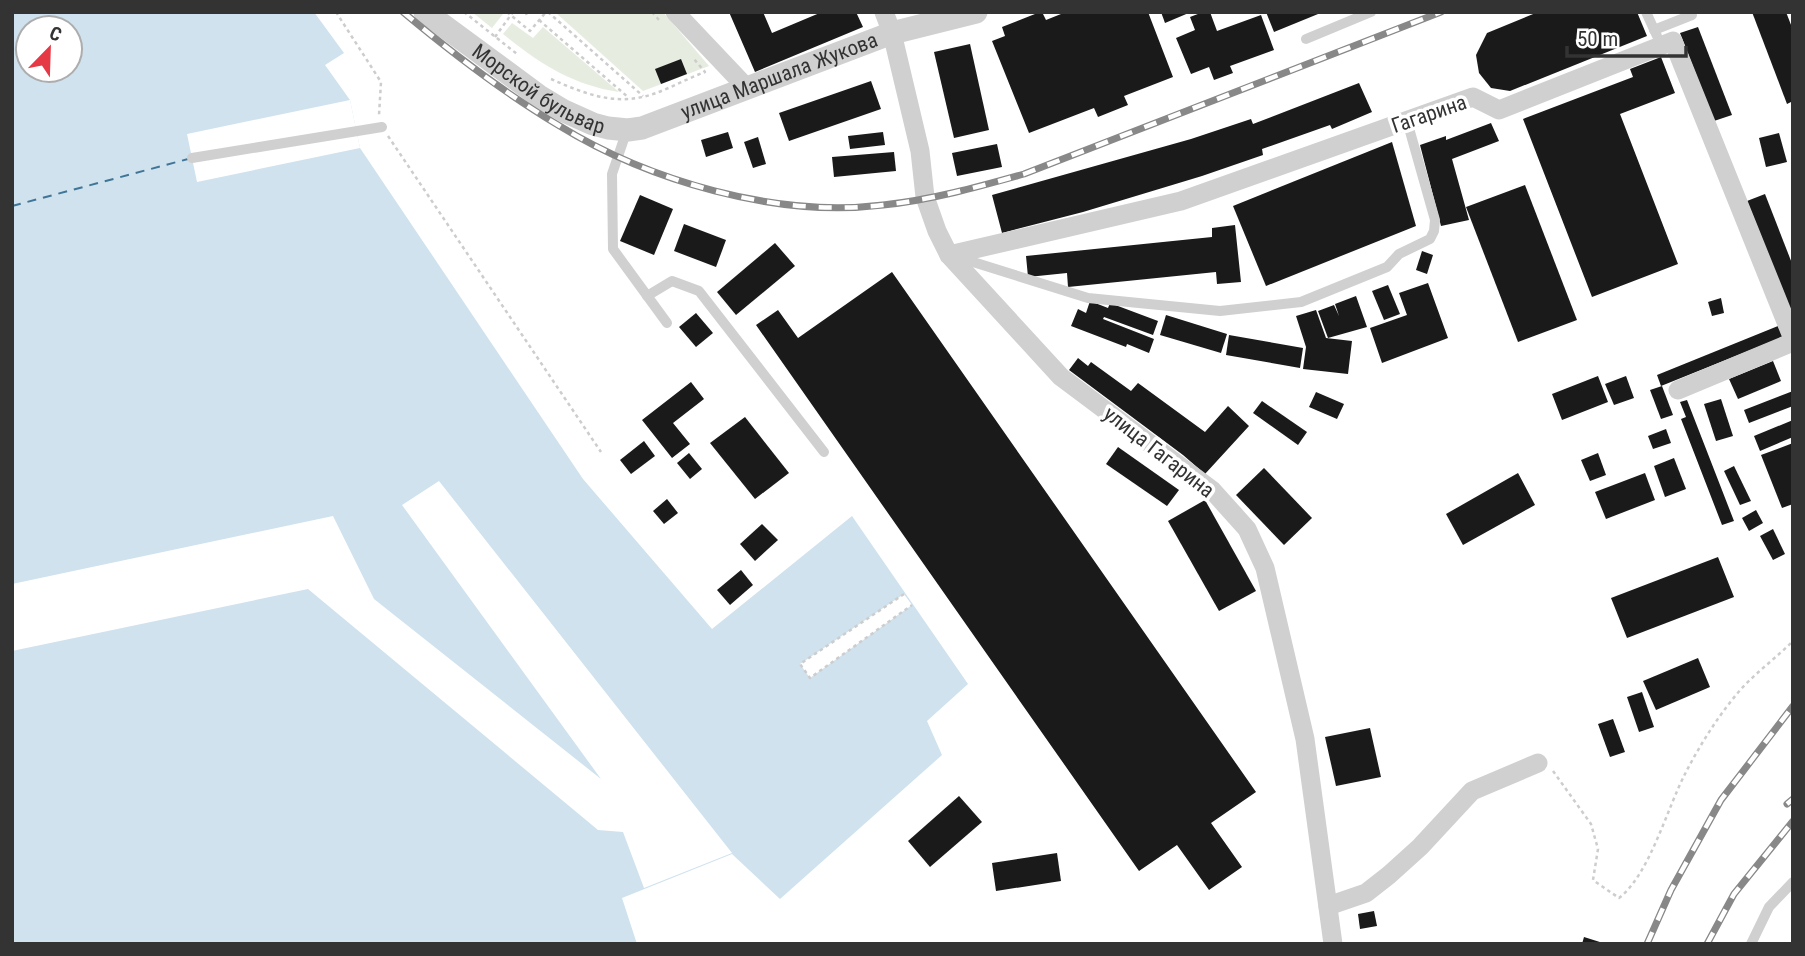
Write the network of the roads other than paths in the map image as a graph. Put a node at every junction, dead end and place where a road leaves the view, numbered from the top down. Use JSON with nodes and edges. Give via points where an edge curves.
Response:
{"nodes":[{"id":1,"x":425,"y":12,"type":"edge"},
{"id":2,"x":675,"y":12,"type":"edge"},
{"id":3,"x":976,"y":12,"type":"edge"},
{"id":4,"x":1371,"y":12,"type":"edge"},
{"id":5,"x":1646,"y":12,"type":"edge"},
{"id":6,"x":1692,"y":15,"type":"dead end"},
{"id":7,"x":888,"y":23,"type":"edge"},
{"id":8,"x":1658,"y":38,"type":"junction"},
{"id":9,"x":1307,"y":39,"type":"dead end"},
{"id":10,"x":746,"y":87,"type":"junction"},
{"id":11,"x":664,"y":120,"type":"joint"},
{"id":12,"x":1407,"y":121,"type":"junction"},
{"id":13,"x":382,"y":127,"type":"road end"},
{"id":14,"x":628,"y":130,"type":"junction"},
{"id":15,"x":192,"y":158,"type":"dead end"},
{"id":16,"x":949,"y":255,"type":"junction"},
{"id":17,"x":647,"y":296,"type":"junction"},
{"id":18,"x":667,"y":323,"type":"dead end"},
{"id":19,"x":1793,"y":341,"type":"edge"},
{"id":20,"x":1678,"y":390,"type":"dead end"},
{"id":21,"x":824,"y":452,"type":"dead end"},
{"id":22,"x":1538,"y":763,"type":"road end"},
{"id":23,"x":1793,"y":882,"type":"edge"},
{"id":24,"x":1328,"y":906,"type":"junction"},
{"id":25,"x":1333,"y":944,"type":"edge"},
{"id":26,"x":1751,"y":944,"type":"edge"}],
"edges":[{"from":1,"to":14,"type":"street","name":"Морской бульвар","via":[[547,101],[593,124]]},
{"from":2,"to":10,"type":"street"},
{"from":3,"to":7,"type":"street","name":"улица Маршала Жукова"},
{"from":4,"to":9,"type":"lane"},
{"from":5,"to":8,"type":"lane"},
{"from":6,"to":8,"type":"lane"},
{"from":7,"to":10,"type":"street","name":"улица Маршала Жукова"},
{"from":7,"to":16,"type":"street","name":"улица Гагарина","via":[[920,151],[925,197]]},
{"from":8,"to":12,"type":"street","name":"Гагарина","via":[[1499,110],[1474,97]]},
{"from":8,"to":19,"type":"street","via":[[1673,40]]},
{"from":10,"to":11,"type":"street","name":"улица Маршала Жукова"},
{"from":11,"to":14,"type":"street","name":"Морской бульвар"},
{"from":12,"to":16,"type":"street","name":"Гагарина","via":[[1181,201]]},
{"from":12,"to":16,"type":"lane","via":[[1435,220],[1430,239],[1399,254],[1387,267],[1301,302],[1220,311],[1088,299]]},
{"from":13,"to":15,"type":"lane"},
{"from":14,"to":17,"type":"lane","via":[[612,174],[612,249]]},
{"from":16,"to":24,"type":"street","name":"улица Гагарина","via":[[1061,377],[1212,490],[1247,529],[1265,568],[1305,739]]},
{"from":17,"to":18,"type":"lane"},
{"from":17,"to":21,"type":"lane","via":[[672,281],[699,291]]},
{"from":19,"to":20,"type":"street"},
{"from":22,"to":24,"type":"street","via":[[1472,791],[1420,848],[1366,893]]},
{"from":23,"to":26,"type":"lane","via":[[1769,907]]},
{"from":24,"to":25,"type":"street","name":"улица Гагарина"}]}
